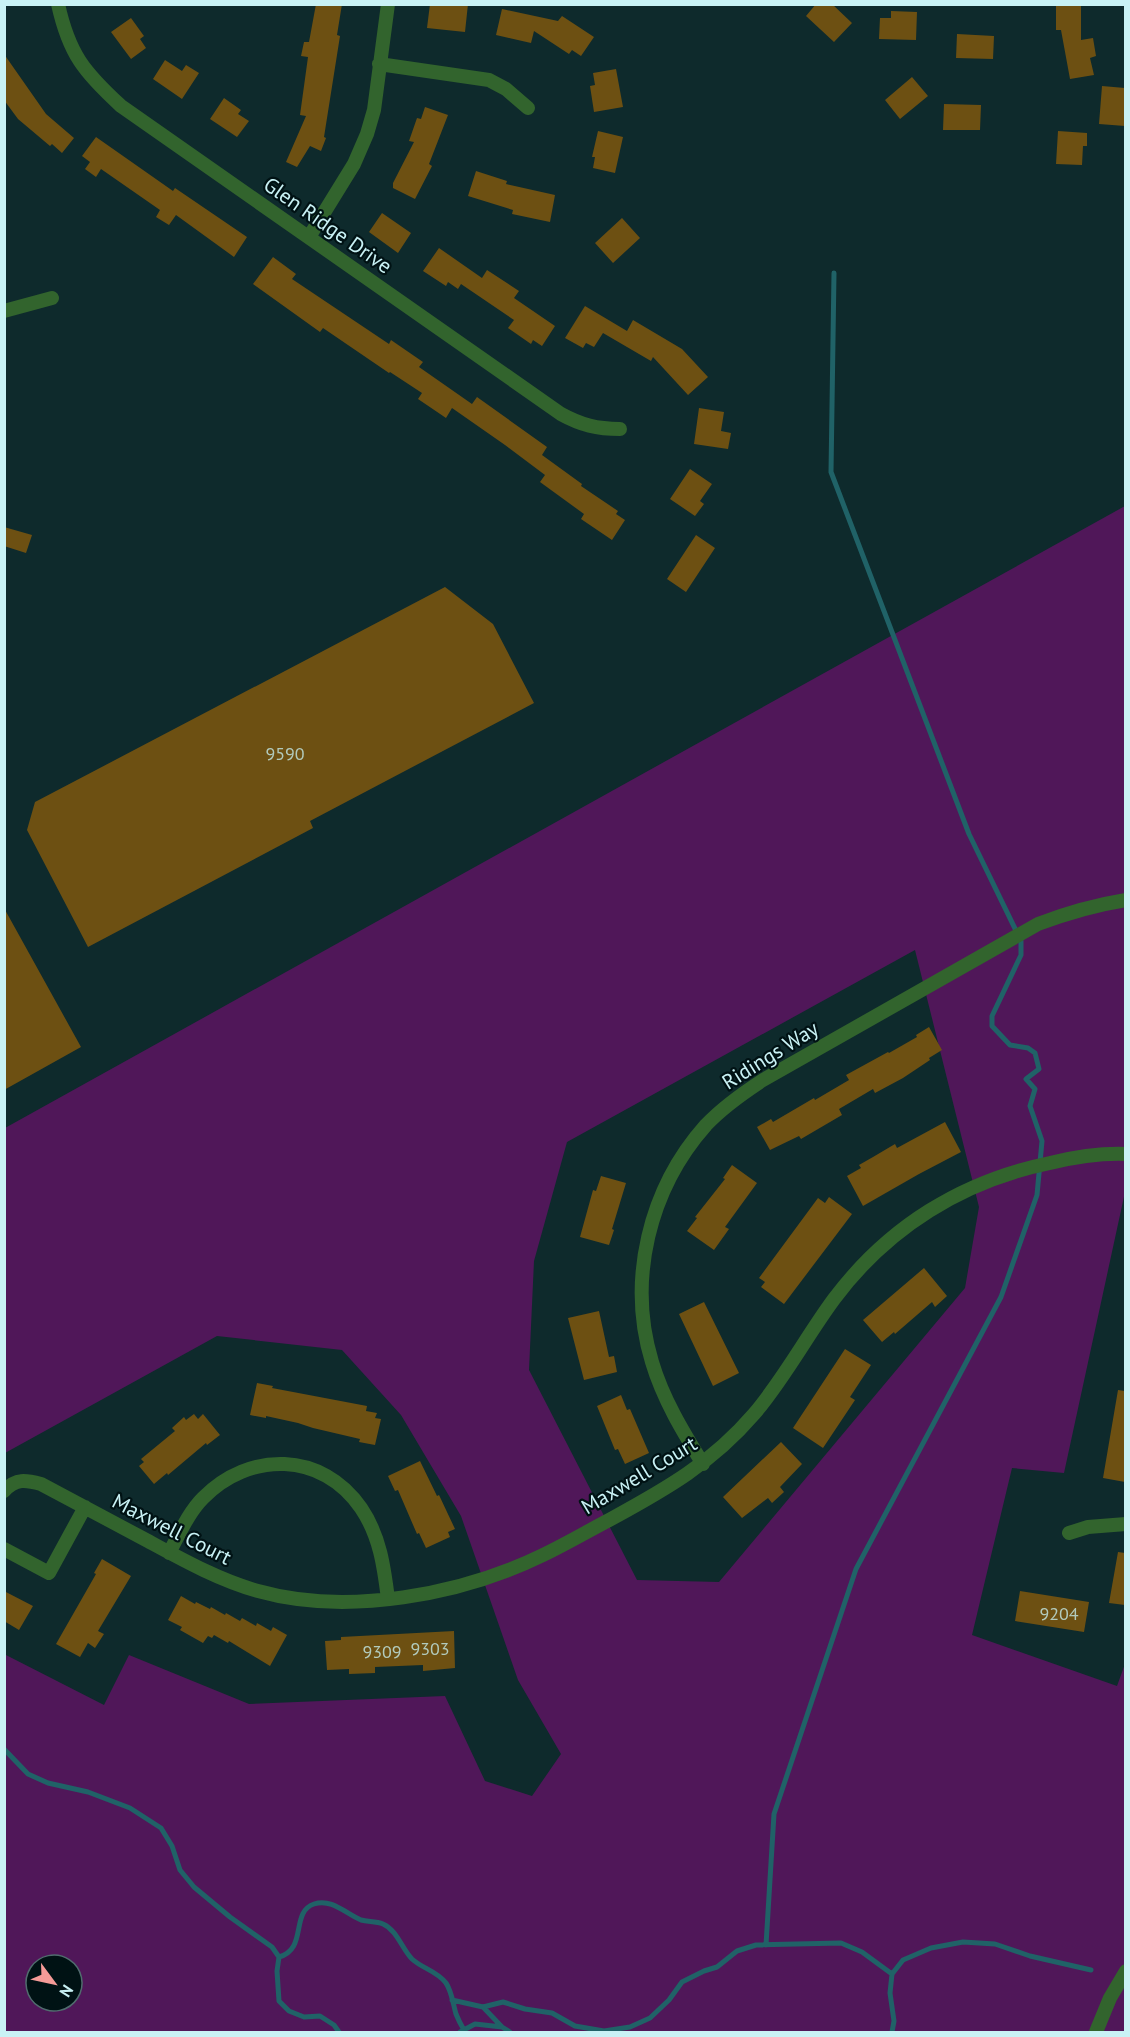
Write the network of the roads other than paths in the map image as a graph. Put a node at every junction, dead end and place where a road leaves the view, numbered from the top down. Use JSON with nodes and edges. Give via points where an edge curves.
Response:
{"nodes":[{"id":1,"x":58,"y":4,"type":"edge"},
{"id":2,"x":388,"y":4,"type":"edge"},
{"id":3,"x":379,"y":64,"type":"junction"},
{"id":4,"x":528,"y":108,"type":"dead end"},
{"id":5,"x":309,"y":237,"type":"junction"},
{"id":6,"x":52,"y":298,"type":"dead end"},
{"id":7,"x":4,"y":311,"type":"edge"},
{"id":8,"x":620,"y":429,"type":"dead end"},
{"id":9,"x":1125,"y":900,"type":"edge"},
{"id":10,"x":1125,"y":1154,"type":"edge"},
{"id":11,"x":703,"y":1464,"type":"junction"},
{"id":12,"x":4,"y":1491,"type":"edge"},
{"id":13,"x":85,"y":1508,"type":"junction"},
{"id":14,"x":1125,"y":1524,"type":"edge"},
{"id":15,"x":1070,"y":1533,"type":"dead end"},
{"id":16,"x":4,"y":1549,"type":"edge"},
{"id":17,"x":169,"y":1553,"type":"junction"},
{"id":18,"x":388,"y":1599,"type":"junction"},
{"id":19,"x":1125,"y":1971,"type":"edge"},
{"id":20,"x":1096,"y":2032,"type":"edge"}],
"edges":[{"from":1,"to":5,"type":"street","name":"Glen Ridge Drive","via":[[64,31],[79,62],[96,83],[121,106]]},
{"from":2,"to":3,"type":"street"},
{"from":3,"to":4,"type":"street","via":[[489,80]]},
{"from":3,"to":5,"type":"street","via":[[367,134],[350,172]]},
{"from":5,"to":8,"type":"street","name":"Glen Ridge Drive","via":[[561,414],[598,429]]},
{"from":6,"to":7,"type":"street"},
{"from":9,"to":11,"type":"street","name":"Ridings Way","via":[[1099,904],[1038,924],[763,1080],[707,1124],[679,1162],[653,1218],[641,1287],[643,1324],[652,1363],[683,1432]]},
{"from":10,"to":11,"type":"street","name":"Maxwell Court","via":[[1063,1160],[993,1178],[959,1192],[894,1234],[835,1297],[753,1415]]},
{"from":11,"to":18,"type":"street","name":"Maxwell Court","via":[[543,1556],[458,1586]]},
{"from":12,"to":13,"type":"street","name":"Maxwell Court","via":[[24,1479]]},
{"from":13,"to":16,"type":"street","name":"Maxwell Court","via":[[49,1572]]},
{"from":13,"to":17,"type":"street","name":"Maxwell Court"},
{"from":14,"to":15,"type":"street","via":[[1088,1527]]},
{"from":17,"to":18,"type":"street","name":"Maxwell Court","via":[[228,1581],[298,1600],[330,1603]]},
{"from":17,"to":18,"type":"street","via":[[201,1500],[225,1479],[261,1465],[294,1465],[331,1479],[360,1506],[381,1551]]},
{"from":19,"to":20,"type":"street"}]}
